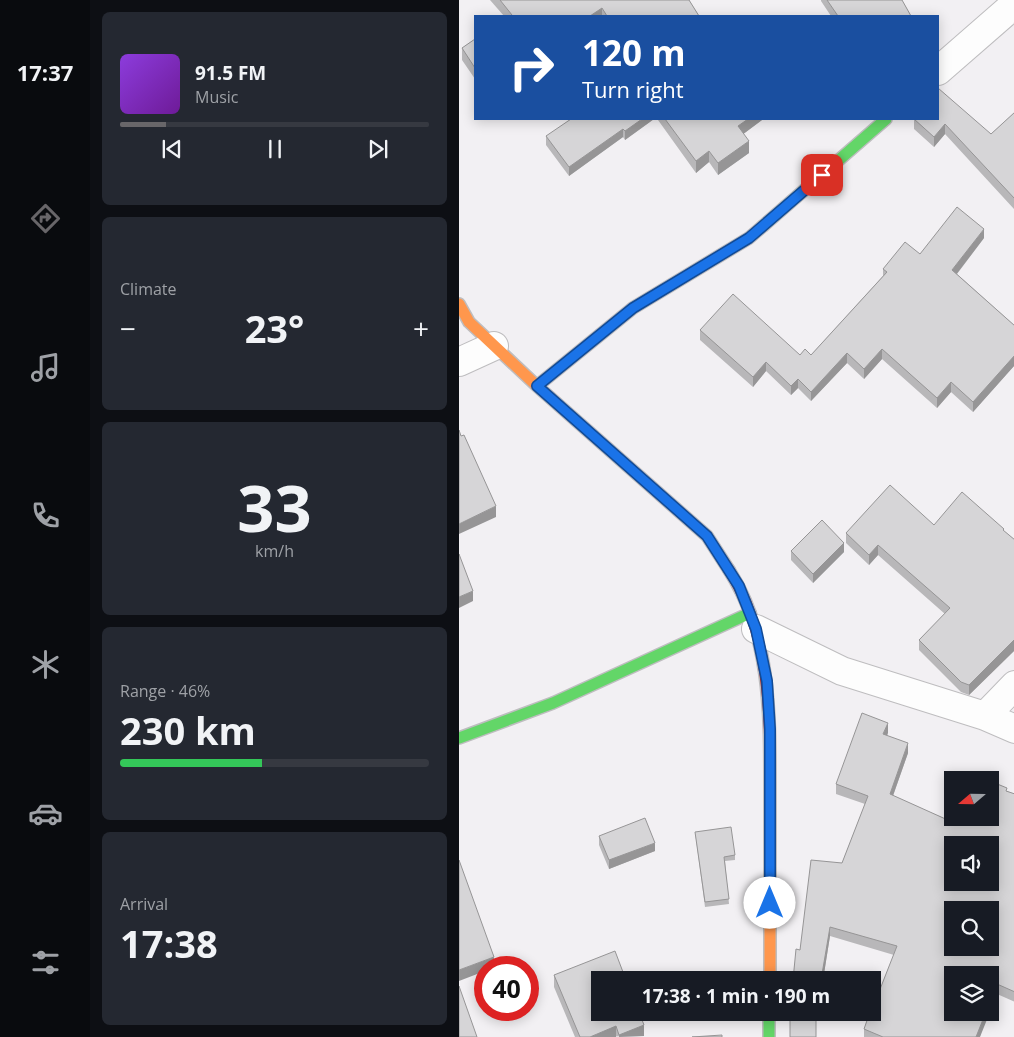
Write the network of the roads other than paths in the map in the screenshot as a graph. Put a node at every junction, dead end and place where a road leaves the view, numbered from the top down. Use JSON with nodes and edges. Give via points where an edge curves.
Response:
{"nodes":[{"id":1,"x":1014,"y":8,"type":"edge"},
{"id":2,"x":939,"y":70,"type":"edge"},
{"id":3,"x":884,"y":120,"type":"edge"},
{"id":4,"x":459,"y":304,"type":"edge"},
{"id":5,"x":494,"y":346,"type":"junction"},
{"id":6,"x":459,"y":362,"type":"edge"},
{"id":7,"x":537,"y":386,"type":"junction"},
{"id":8,"x":753,"y":621,"type":"junction"},
{"id":9,"x":1014,"y":685,"type":"edge"},
{"id":10,"x":985,"y":716,"type":"junction"},
{"id":11,"x":1014,"y":729,"type":"edge"},
{"id":12,"x":459,"y":738,"type":"edge"},
{"id":13,"x":769,"y":971,"type":"edge"},
{"id":14,"x":769,"y":1021,"type":"edge"},
{"id":15,"x":769,"y":1037,"type":"edge"}],
"edges":[{"from":1,"to":2,"type":"street"},
{"from":3,"to":7,"type":"street","via":[[749,238],[633,308]]},
{"from":4,"to":5,"type":"street","via":[[469,322]]},
{"from":5,"to":6,"type":"street"},
{"from":5,"to":7,"type":"street"},
{"from":7,"to":8,"type":"street","via":[[707,536],[739,586]]},
{"from":8,"to":10,"type":"street","via":[[842,671]]},
{"from":8,"to":12,"type":"street"},
{"from":8,"to":13,"type":"street","via":[[767,681],[770,729]]},
{"from":9,"to":10,"type":"street"},
{"from":10,"to":11,"type":"street"},
{"from":14,"to":15,"type":"street"}]}
